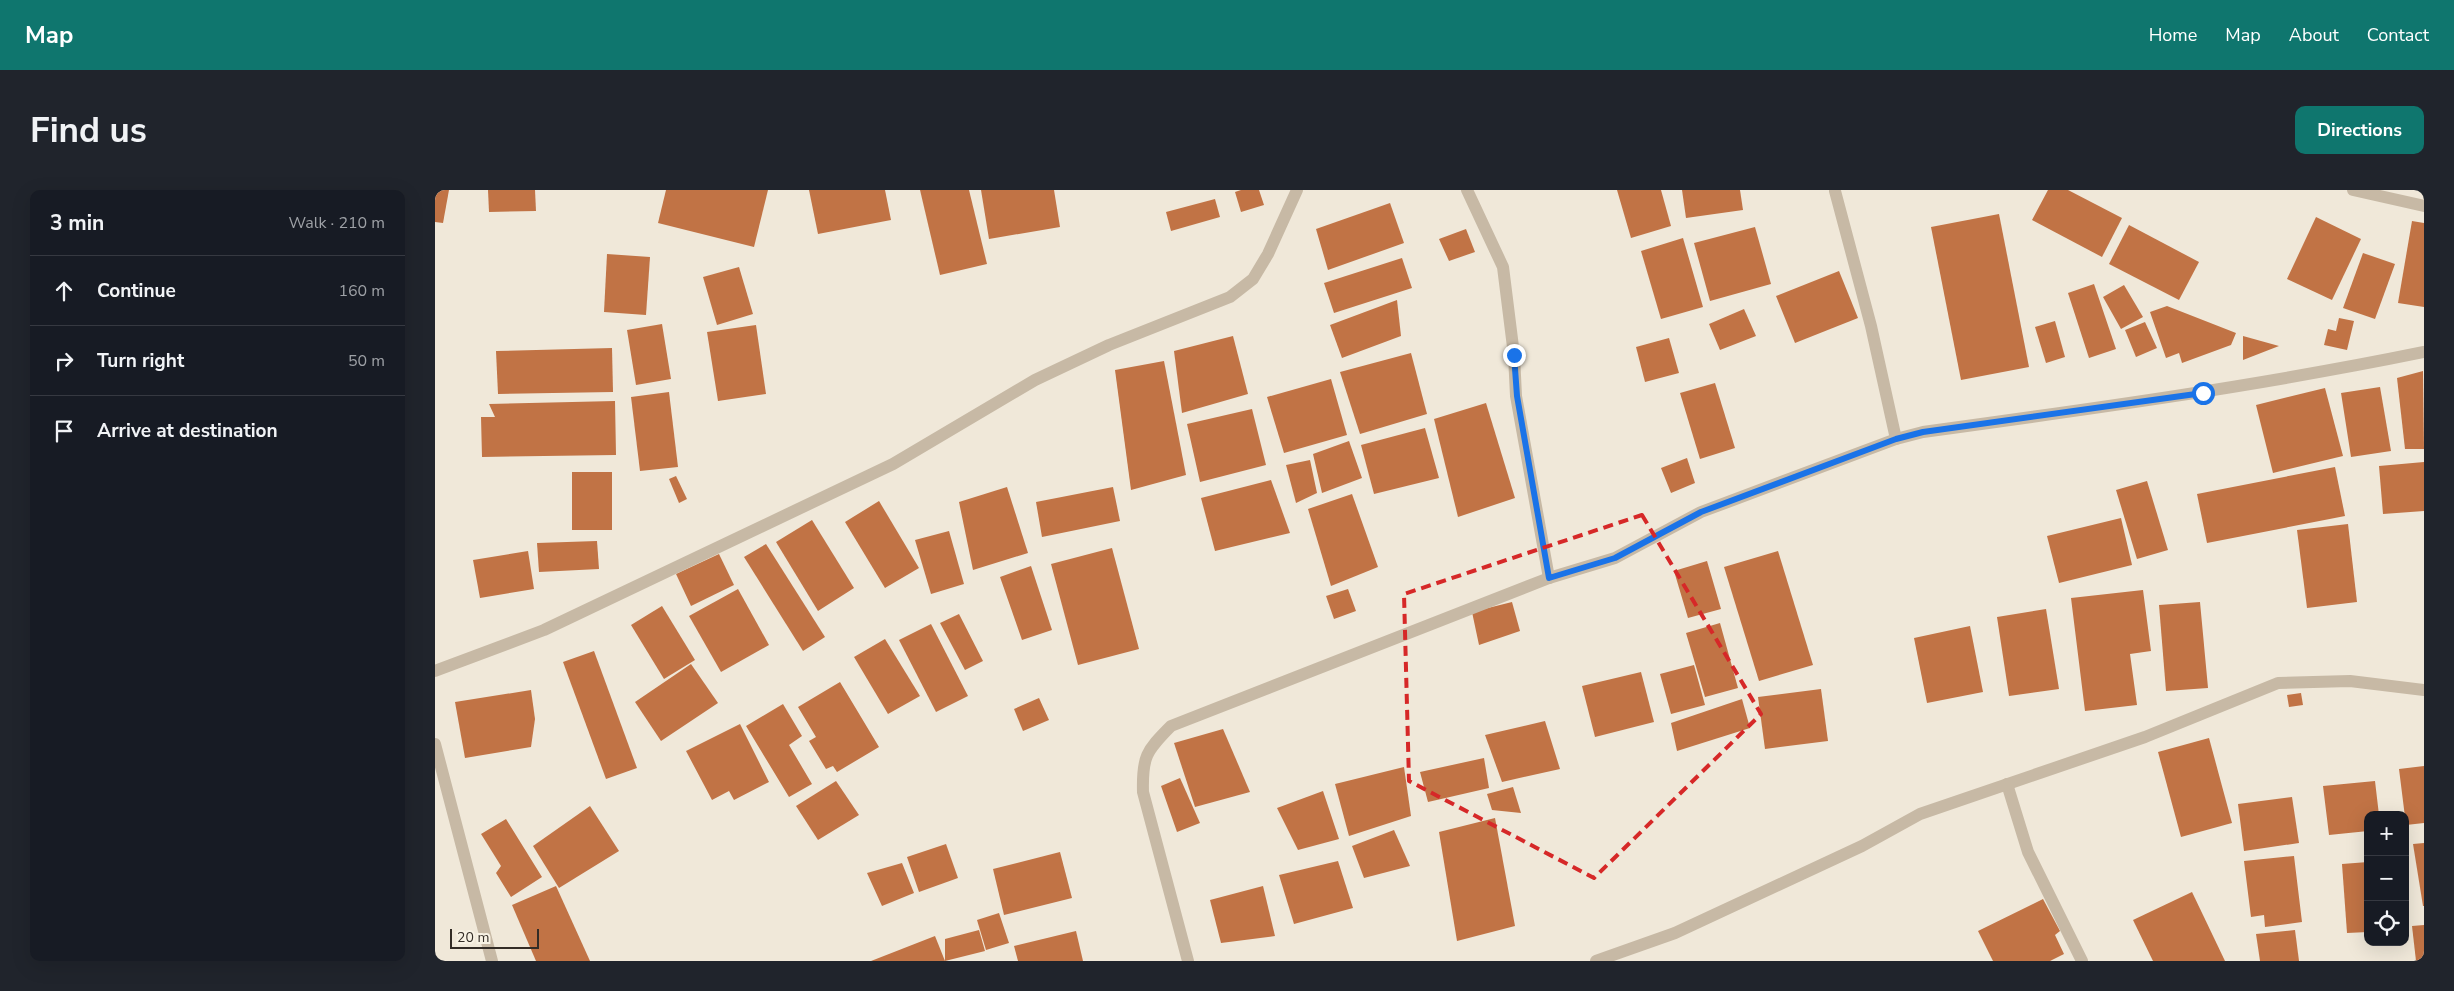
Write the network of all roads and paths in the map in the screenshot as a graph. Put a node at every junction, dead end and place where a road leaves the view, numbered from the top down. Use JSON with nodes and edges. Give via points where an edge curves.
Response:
{"nodes":[{"id":1,"x":1297,"y":190,"type":"edge"},
{"id":2,"x":1467,"y":190,"type":"edge"},
{"id":3,"x":2353,"y":190,"type":"edge"},
{"id":4,"x":1835,"y":191,"type":"dead end"},
{"id":5,"x":2424,"y":206,"type":"edge"},
{"id":6,"x":2424,"y":352,"type":"edge"},
{"id":7,"x":1896,"y":439,"type":"junction"},
{"id":8,"x":1549,"y":578,"type":"junction"},
{"id":9,"x":435,"y":671,"type":"edge"},
{"id":10,"x":2424,"y":690,"type":"edge"},
{"id":11,"x":435,"y":744,"type":"edge"},
{"id":12,"x":2007,"y":784,"type":"junction"},
{"id":13,"x":492,"y":961,"type":"edge"},
{"id":14,"x":1188,"y":961,"type":"edge"},
{"id":15,"x":1596,"y":961,"type":"edge"},
{"id":16,"x":2082,"y":961,"type":"edge"}],
"edges":[{"from":1,"to":9,"type":"street","via":[[1253,279],[1230,297],[1109,345],[1035,380],[893,464],[544,630]]},
{"from":2,"to":8,"type":"street","via":[[1503,267],[1517,396]]},
{"from":3,"to":5,"type":"street"},
{"from":4,"to":7,"type":"street","via":[[1871,326]]},
{"from":6,"to":7,"type":"street","via":[[2307,376],[1923,432]]},
{"from":7,"to":8,"type":"street","via":[[1701,512],[1615,558]]},
{"from":8,"to":14,"type":"street","via":[[1171,726],[1150,747],[1143,769],[1143,792]]},
{"from":10,"to":12,"type":"street","via":[[2350,681],[2278,682],[2145,737]]},
{"from":11,"to":13,"type":"street"},
{"from":12,"to":15,"type":"street","via":[[1920,814],[1862,846],[1675,933]]},
{"from":12,"to":16,"type":"street","via":[[2028,852]]}]}
